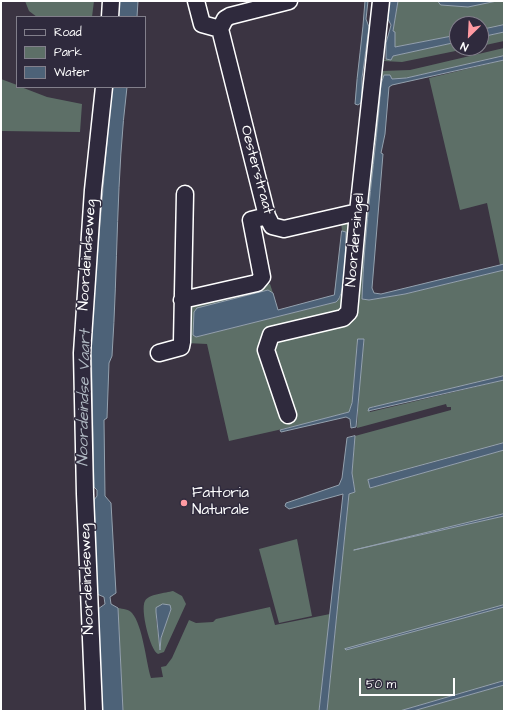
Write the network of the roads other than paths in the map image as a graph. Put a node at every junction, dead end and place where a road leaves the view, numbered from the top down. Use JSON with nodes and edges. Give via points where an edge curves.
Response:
{"nodes":[{"id":1,"x":111,"y":1,"type":"edge"},
{"id":2,"x":196,"y":1,"type":"edge"},
{"id":3,"x":289,"y":1,"type":"edge"},
{"id":4,"x":381,"y":1,"type":"edge"},
{"id":5,"x":240,"y":7,"type":"edge"},
{"id":6,"x":110,"y":16,"type":"edge"},
{"id":7,"x":220,"y":29,"type":"junction"},
{"id":8,"x":104,"y":88,"type":"edge"},
{"id":9,"x":185,"y":194,"type":"dead end"},
{"id":10,"x":358,"y":212,"type":"junction"},
{"id":11,"x":267,"y":216,"type":"junction"},
{"id":12,"x":182,"y":300,"type":"junction"},
{"id":13,"x":159,"y":353,"type":"dead end"},
{"id":14,"x":288,"y":415,"type":"dead end"},
{"id":15,"x":94,"y":711,"type":"edge"}],
"edges":[{"from":1,"to":6,"type":"street"},
{"from":2,"to":7,"type":"street","via":[[202,24]]},
{"from":3,"to":5,"type":"street"},
{"from":4,"to":10,"type":"street","name":"Noordersingel"},
{"from":5,"to":7,"type":"street","via":[[225,19]]},
{"from":7,"to":11,"type":"street","name":"Oesterstraat"},
{"from":8,"to":15,"type":"street","name":"Noordeindseweg","via":[[93,190],[82,353]]},
{"from":9,"to":12,"type":"street"},
{"from":10,"to":11,"type":"street","name":"Oesterstraat","via":[[284,229],[272,226]]},
{"from":10,"to":14,"type":"street","name":"Noordersingel","via":[[349,312],[343,318],[271,335],[266,350]]},
{"from":11,"to":12,"type":"street","via":[[252,220],[262,277],[257,283]]},
{"from":12,"to":13,"type":"street","via":[[181,347]]}]}
